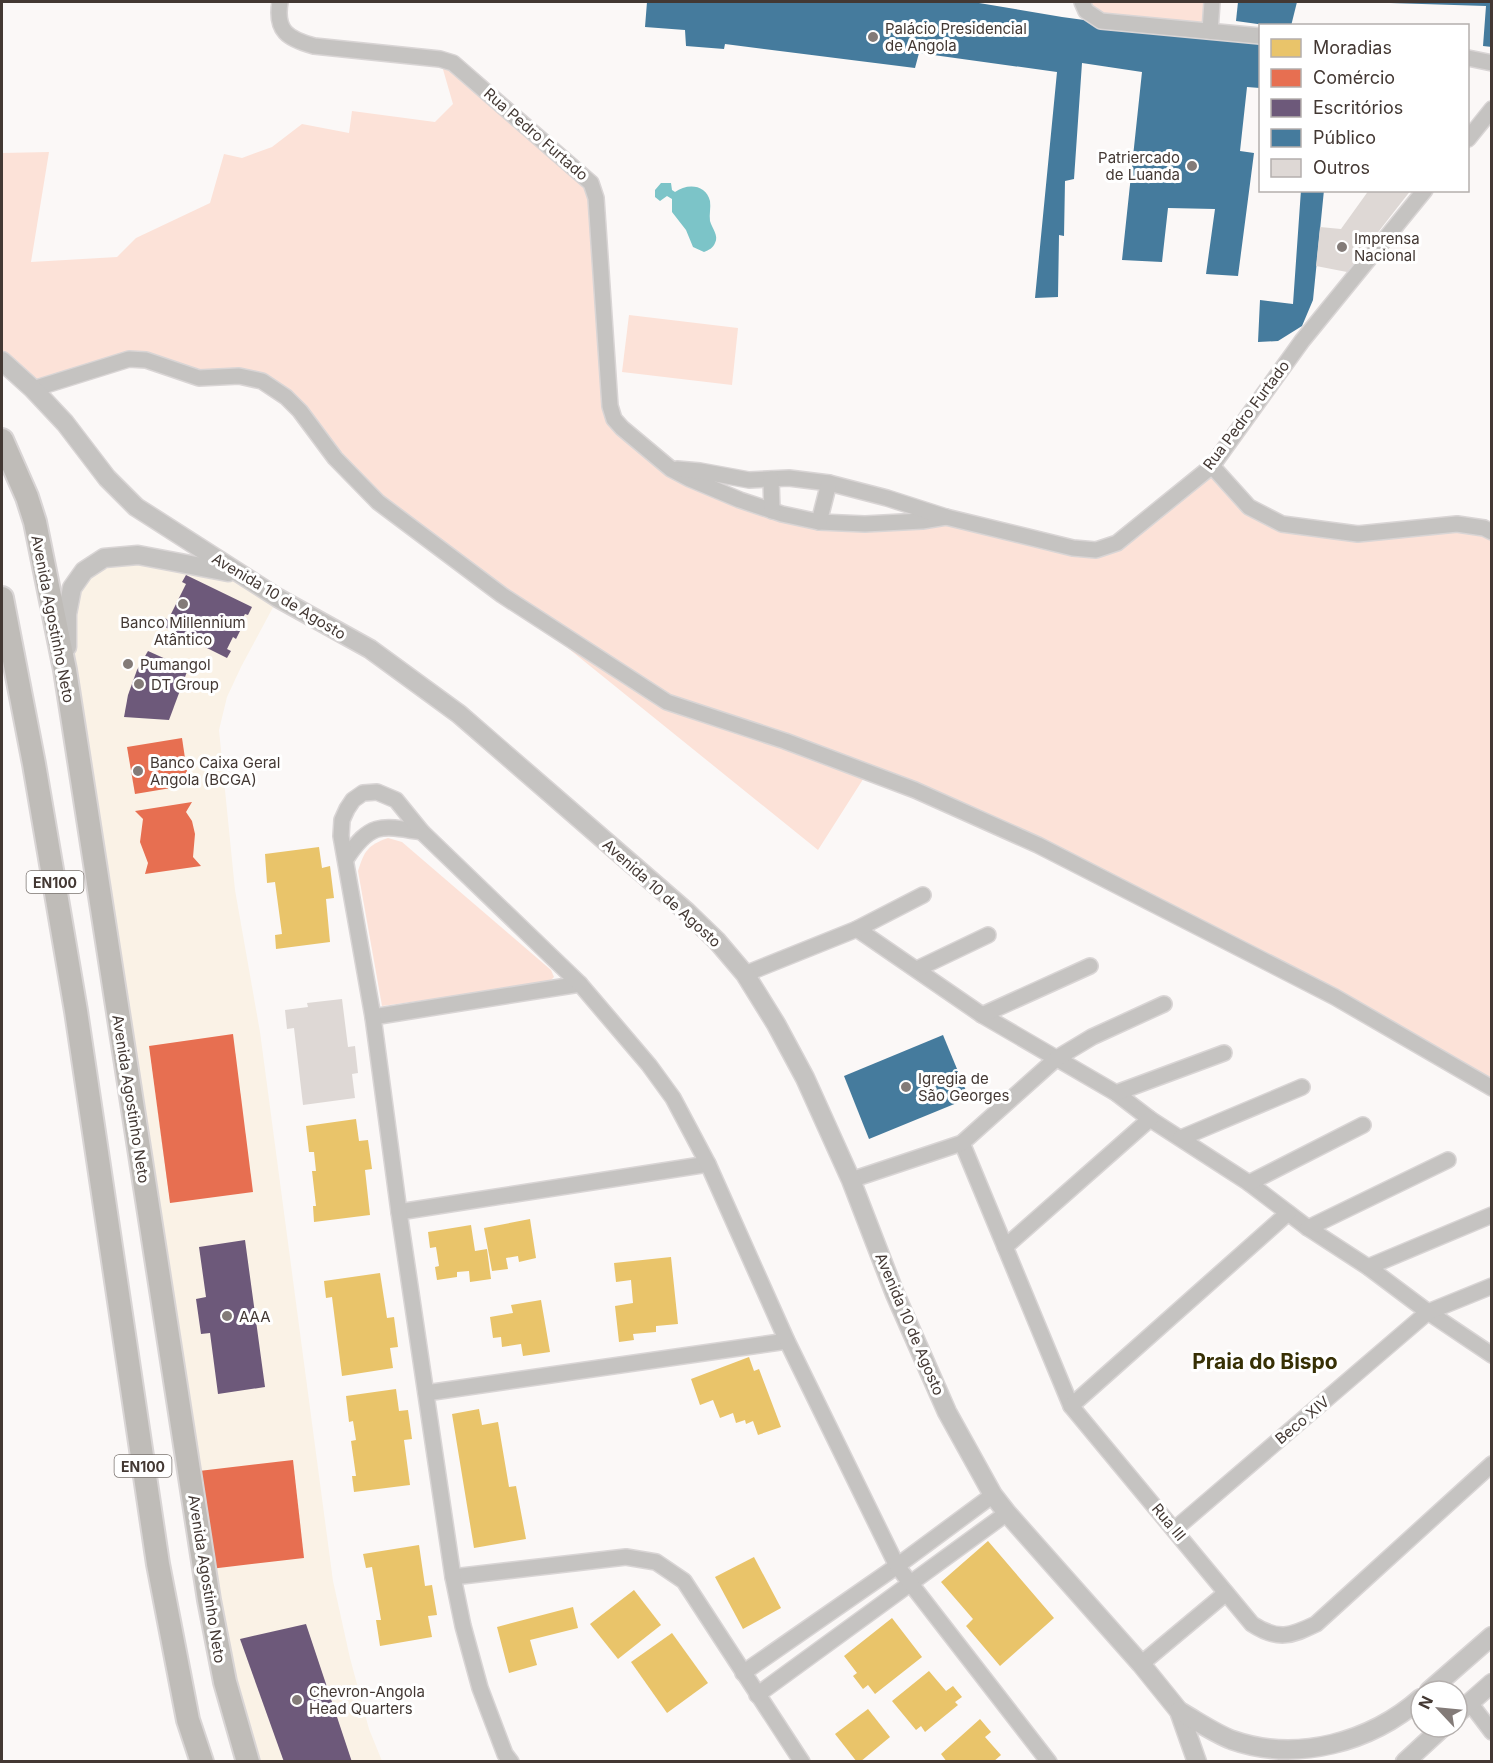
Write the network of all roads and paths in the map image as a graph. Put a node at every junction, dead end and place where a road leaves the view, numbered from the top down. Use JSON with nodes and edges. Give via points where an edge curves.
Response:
{"nodes":[{"id":1,"x":280,"y":2,"type":"edge"},
{"id":2,"x":1082,"y":2,"type":"edge"},
{"id":3,"x":1212,"y":2,"type":"edge"},
{"id":4,"x":1210,"y":31,"type":"junction"},
{"id":5,"x":1259,"y":36,"type":"edge"},
{"id":6,"x":1469,"y":58,"type":"edge"},
{"id":7,"x":1491,"y":63,"type":"edge"},
{"id":8,"x":1491,"y":109,"type":"edge"},
{"id":9,"x":1469,"y":136,"type":"edge"},
{"id":10,"x":1423,"y":192,"type":"edge"},
{"id":11,"x":2,"y":361,"type":"edge"},
{"id":12,"x":33,"y":389,"type":"junction"},
{"id":13,"x":2,"y":440,"type":"edge"},
{"id":14,"x":1212,"y":466,"type":"junction"},
{"id":15,"x":671,"y":468,"type":"junction"},
{"id":16,"x":771,"y":479,"type":"junction"},
{"id":17,"x":829,"y":483,"type":"junction"},
{"id":18,"x":772,"y":511,"type":"junction"},
{"id":19,"x":946,"y":517,"type":"junction"},
{"id":20,"x":819,"y":522,"type":"junction"},
{"id":21,"x":1491,"y":532,"type":"edge"},
{"id":22,"x":239,"y":574,"type":"junction"},
{"id":23,"x":2,"y":598,"type":"edge"},
{"id":24,"x":65,"y":670,"type":"junction"},
{"id":25,"x":422,"y":832,"type":"junction"},
{"id":26,"x":346,"y":859,"type":"junction"},
{"id":27,"x":923,"y":895,"type":"dead end"},
{"id":28,"x":857,"y":929,"type":"junction"},
{"id":29,"x":988,"y":935,"type":"dead end"},
{"id":30,"x":1090,"y":966,"type":"dead end"},
{"id":31,"x":917,"y":969,"type":"junction"},
{"id":32,"x":745,"y":974,"type":"junction"},
{"id":33,"x":580,"y":984,"type":"junction"},
{"id":34,"x":1164,"y":1004,"type":"dead end"},
{"id":35,"x":982,"y":1015,"type":"junction"},
{"id":36,"x":372,"y":1017,"type":"junction"},
{"id":37,"x":1224,"y":1053,"type":"dead end"},
{"id":38,"x":1057,"y":1058,"type":"junction"},
{"id":39,"x":1302,"y":1088,"type":"dead end"},
{"id":40,"x":1491,"y":1088,"type":"edge"},
{"id":41,"x":1116,"y":1093,"type":"junction"},
{"id":42,"x":1150,"y":1119,"type":"junction"},
{"id":43,"x":1363,"y":1125,"type":"dead end"},
{"id":44,"x":1181,"y":1138,"type":"junction"},
{"id":45,"x":962,"y":1143,"type":"junction"},
{"id":46,"x":1448,"y":1160,"type":"dead end"},
{"id":47,"x":708,"y":1164,"type":"junction"},
{"id":48,"x":851,"y":1180,"type":"junction"},
{"id":49,"x":1249,"y":1183,"type":"junction"},
{"id":50,"x":399,"y":1212,"type":"junction"},
{"id":51,"x":1288,"y":1213,"type":"junction"},
{"id":52,"x":1491,"y":1215,"type":"edge"},
{"id":53,"x":1308,"y":1228,"type":"junction"},
{"id":54,"x":1005,"y":1247,"type":"junction"},
{"id":55,"x":1368,"y":1267,"type":"junction"},
{"id":56,"x":1491,"y":1286,"type":"edge"},
{"id":57,"x":1428,"y":1312,"type":"junction"},
{"id":58,"x":787,"y":1341,"type":"junction"},
{"id":59,"x":1491,"y":1354,"type":"edge"},
{"id":60,"x":426,"y":1393,"type":"junction"},
{"id":61,"x":1071,"y":1406,"type":"junction"},
{"id":62,"x":1491,"y":1464,"type":"edge"},
{"id":63,"x":993,"y":1495,"type":"junction"},
{"id":64,"x":1007,"y":1513,"type":"junction"},
{"id":65,"x":1175,"y":1529,"type":"junction"},
{"id":66,"x":897,"y":1566,"type":"junction"},
{"id":67,"x":453,"y":1577,"type":"junction"},
{"id":68,"x":910,"y":1583,"type":"junction"},
{"id":69,"x":1226,"y":1593,"type":"junction"},
{"id":70,"x":1491,"y":1636,"type":"edge"},
{"id":71,"x":1141,"y":1664,"type":"junction"},
{"id":72,"x":743,"y":1673,"type":"junction"},
{"id":73,"x":1443,"y":1679,"type":"edge"},
{"id":74,"x":1491,"y":1683,"type":"edge"},
{"id":75,"x":757,"y":1695,"type":"junction"},
{"id":76,"x":1469,"y":1703,"type":"edge"},
{"id":77,"x":1409,"y":1709,"type":"edge"},
{"id":78,"x":1179,"y":1712,"type":"junction"},
{"id":79,"x":1469,"y":1713,"type":"edge"},
{"id":80,"x":1491,"y":1732,"type":"edge"},
{"id":81,"x":1430,"y":1739,"type":"edge"},
{"id":82,"x":1296,"y":1753,"type":"junction"},
{"id":83,"x":202,"y":1761,"type":"edge"},
{"id":84,"x":248,"y":1761,"type":"edge"},
{"id":85,"x":511,"y":1761,"type":"edge"},
{"id":86,"x":802,"y":1761,"type":"edge"},
{"id":87,"x":1049,"y":1761,"type":"edge"},
{"id":88,"x":1197,"y":1761,"type":"edge"},
{"id":89,"x":1260,"y":1761,"type":"edge"},
{"id":90,"x":1328,"y":1761,"type":"edge"},
{"id":91,"x":1405,"y":1761,"type":"edge"}],
"edges":[{"from":1,"to":15,"type":"street","name":"Rua Pedro Furtado","via":[[280,24],[287,36],[299,42],[453,63],[591,183],[596,198],[610,406],[622,428]]},
{"from":2,"to":4,"type":"street","via":[[1086,11],[1101,21]]},
{"from":3,"to":4,"type":"street"},
{"from":4,"to":5,"type":"street"},
{"from":6,"to":7,"type":"street"},
{"from":8,"to":9,"type":"street"},
{"from":10,"to":14,"type":"street","name":"Rua Pedro Furtado","via":[[1302,341]]},
{"from":11,"to":12,"type":"street","name":"Avenida 10 de Agosto"},
{"from":12,"to":22,"type":"street","name":"Avenida 10 de Agosto","via":[[136,507]]},
{"from":12,"to":40,"type":"street","via":[[129,359],[146,360],[199,378],[239,376],[262,381],[276,388],[300,411],[335,458],[378,502],[502,595],[667,702],[915,790],[1038,845],[1335,997]]},
{"from":13,"to":24,"type":"main road","name":"Avenida Agostinho Neto","number":"EN100","via":[[35,522]]},
{"from":14,"to":19,"type":"street","name":"Rua Pedro Furtado","via":[[1117,543],[1096,550]]},
{"from":14,"to":21,"type":"street","via":[[1249,507],[1282,524],[1358,534],[1457,525]]},
{"from":15,"to":16,"type":"street","name":"Rua Pedro Furtado","via":[[749,480]]},
{"from":15,"to":18,"type":"street","name":"Rua Pedro Furtado"},
{"from":16,"to":17,"type":"street","name":"Rua Pedro Furtado"},
{"from":16,"to":18,"type":"street"},
{"from":17,"to":19,"type":"street","name":"Rua Pedro Furtado"},
{"from":17,"to":20,"type":"street"},
{"from":18,"to":20,"type":"street","name":"Rua Pedro Furtado"},
{"from":19,"to":20,"type":"street","name":"Rua Pedro Furtado","via":[[891,523]]},
{"from":22,"to":24,"type":"street","via":[[138,555],[104,558],[84,571],[72,588]]},
{"from":22,"to":32,"type":"street","name":"Avenida 10 de Agosto","via":[[370,650],[459,714],[687,912]]},
{"from":23,"to":83,"type":"main road","number":"EN100","via":[[73,988],[158,1564],[188,1720]]},
{"from":24,"to":84,"type":"main road","name":"Avenida Agostinho Neto","number":"EN100","via":[[209,1600],[225,1682]]},
{"from":25,"to":26,"type":"street","via":[[380,828],[359,840]]},
{"from":25,"to":26,"type":"street","via":[[396,800],[376,792],[363,793],[353,800],[342,820]]},
{"from":25,"to":33,"type":"street"},
{"from":26,"to":36,"type":"street"},
{"from":27,"to":28,"type":"street"},
{"from":28,"to":31,"type":"street"},
{"from":28,"to":32,"type":"street"},
{"from":29,"to":31,"type":"street"},
{"from":30,"to":35,"type":"street"},
{"from":31,"to":35,"type":"street"},
{"from":32,"to":48,"type":"street","name":"Avenida 10 de Agosto","via":[[805,1078]]},
{"from":33,"to":36,"type":"street"},
{"from":33,"to":47,"type":"street","via":[[673,1098]]},
{"from":34,"to":38,"type":"street","via":[[1092,1036]]},
{"from":35,"to":38,"type":"street"},
{"from":36,"to":50,"type":"street"},
{"from":37,"to":41,"type":"street"},
{"from":38,"to":41,"type":"street"},
{"from":38,"to":45,"type":"street"},
{"from":39,"to":44,"type":"street"},
{"from":41,"to":42,"type":"street"},
{"from":42,"to":44,"type":"street"},
{"from":42,"to":54,"type":"street"},
{"from":43,"to":49,"type":"street"},
{"from":44,"to":49,"type":"street"},
{"from":45,"to":48,"type":"street"},
{"from":45,"to":54,"type":"street","name":"Rua III"},
{"from":46,"to":53,"type":"street"},
{"from":47,"to":50,"type":"street"},
{"from":47,"to":58,"type":"street"},
{"from":48,"to":63,"type":"street","name":"Avenida 10 de Agosto","via":[[947,1412]]},
{"from":49,"to":51,"type":"street"},
{"from":50,"to":60,"type":"street"},
{"from":51,"to":53,"type":"street"},
{"from":51,"to":61,"type":"street"},
{"from":52,"to":55,"type":"street"},
{"from":53,"to":55,"type":"street"},
{"from":54,"to":61,"type":"street","name":"Rua III"},
{"from":55,"to":57,"type":"street"},
{"from":56,"to":57,"type":"street","name":"Beco XIV"},
{"from":57,"to":59,"type":"street"},
{"from":57,"to":65,"type":"street","name":"Beco XIV"},
{"from":58,"to":60,"type":"street"},
{"from":58,"to":66,"type":"street"},
{"from":60,"to":67,"type":"street"},
{"from":61,"to":65,"type":"street","name":"Rua III"},
{"from":62,"to":69,"type":"street","name":"Rua III","via":[[1316,1624],[1284,1636],[1272,1634],[1252,1624]]},
{"from":63,"to":64,"type":"street","name":"Avenida 10 de Agosto"},
{"from":63,"to":66,"type":"street"},
{"from":64,"to":68,"type":"street"},
{"from":64,"to":71,"type":"street","name":"Avenida 10 de Agosto"},
{"from":65,"to":69,"type":"street","name":"Rua III"},
{"from":66,"to":68,"type":"street"},
{"from":66,"to":72,"type":"street"},
{"from":67,"to":72,"type":"street","via":[[626,1557],[656,1562],[684,1581]]},
{"from":67,"to":85,"type":"street","via":[[480,1688]]},
{"from":68,"to":75,"type":"street"},
{"from":68,"to":87,"type":"street"},
{"from":69,"to":71,"type":"street"},
{"from":70,"to":73,"type":"street"},
{"from":71,"to":78,"type":"street","name":"Avenida 10 de Agosto"},
{"from":72,"to":75,"type":"street"},
{"from":74,"to":76,"type":"street"},
{"from":75,"to":86,"type":"street"},
{"from":77,"to":82,"type":"street","via":[[1374,1731],[1338,1746]]},
{"from":78,"to":82,"type":"street","via":[[1233,1741]]},
{"from":78,"to":88,"type":"street","name":"Avenida 10 de Agosto"},
{"from":79,"to":80,"type":"street"},
{"from":81,"to":91,"type":"street"},
{"from":82,"to":89,"type":"street"},
{"from":82,"to":90,"type":"street"}]}
